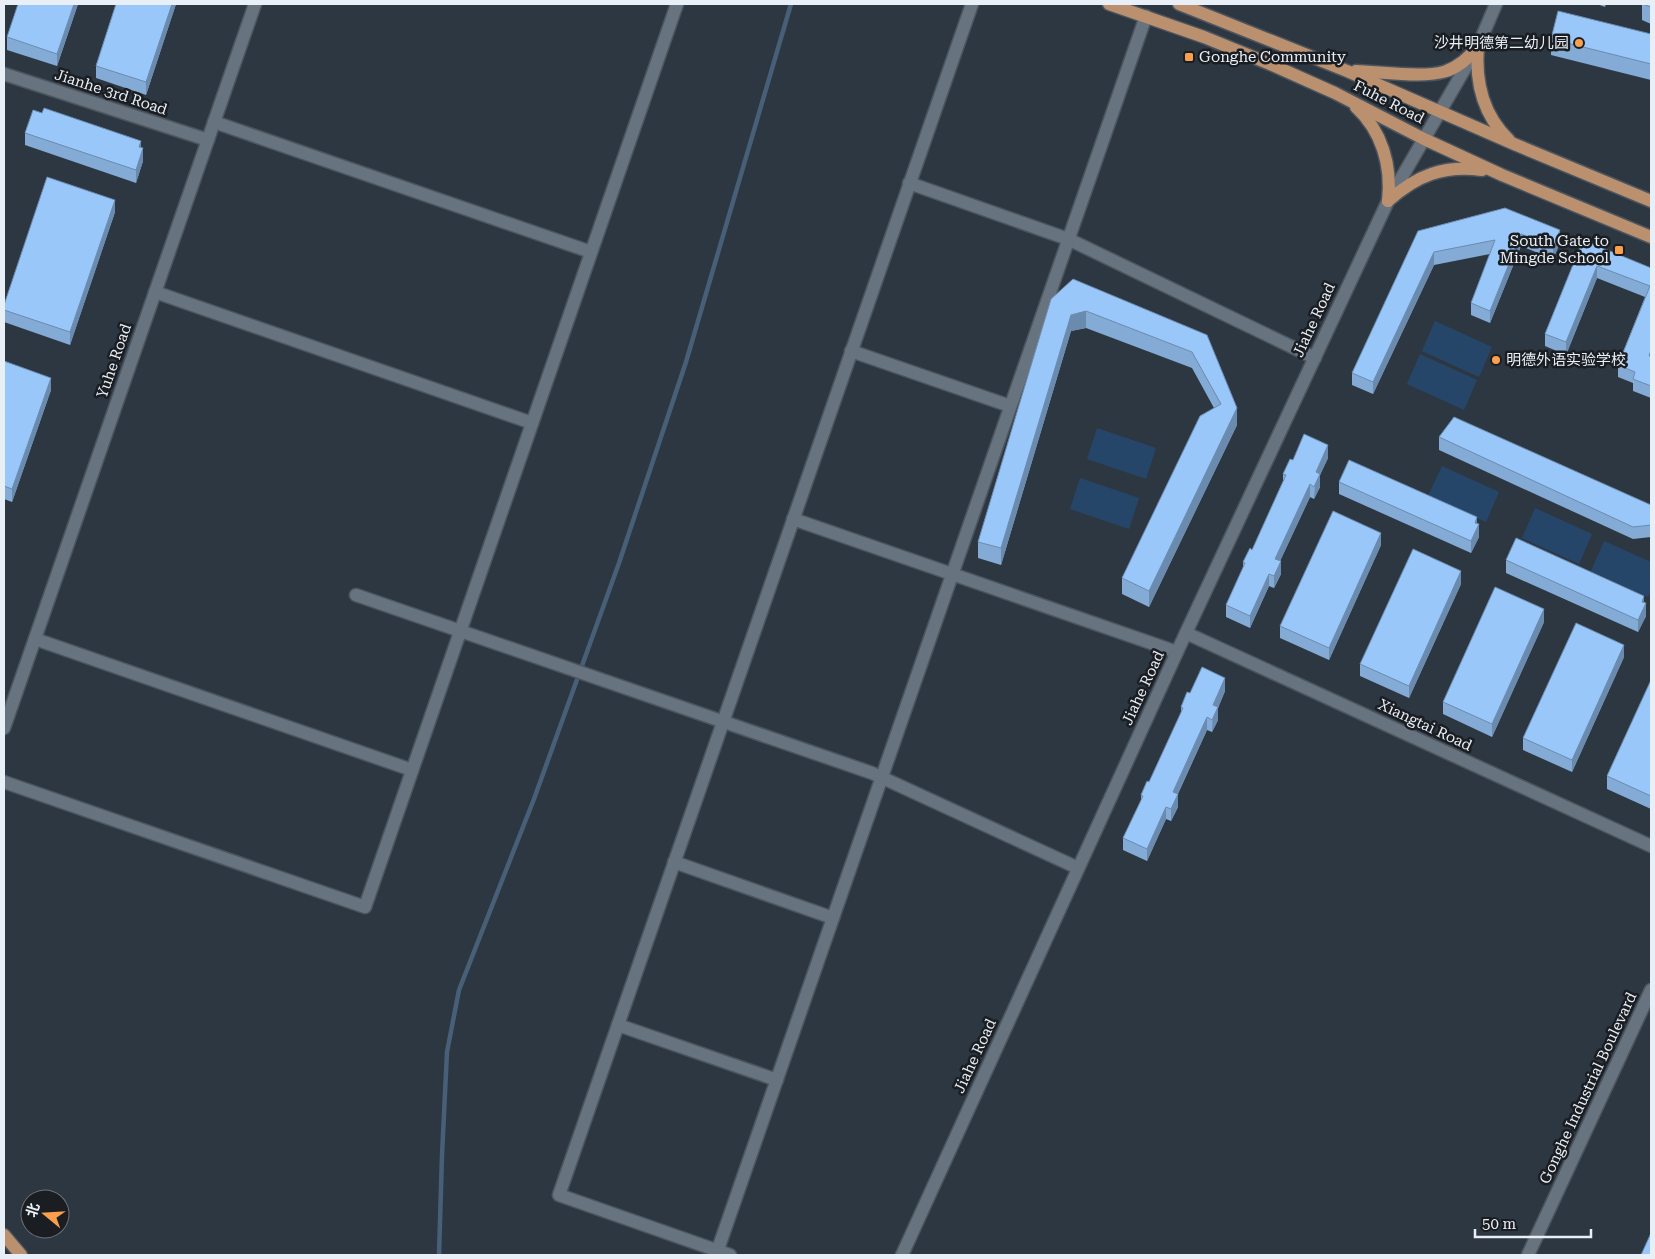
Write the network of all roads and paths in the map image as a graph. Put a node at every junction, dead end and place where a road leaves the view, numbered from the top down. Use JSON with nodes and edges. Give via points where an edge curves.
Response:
{"nodes":[{"id":1,"x":255,"y":4,"type":"edge"},
{"id":2,"x":677,"y":4,"type":"edge"},
{"id":3,"x":972,"y":4,"type":"edge"},
{"id":4,"x":1109,"y":4,"type":"edge"},
{"id":5,"x":1179,"y":4,"type":"edge"},
{"id":6,"x":1496,"y":4,"type":"edge"},
{"id":7,"x":1146,"y":16,"type":"junction"},
{"id":8,"x":1478,"y":46,"type":"junction"},
{"id":9,"x":1347,"y":71,"type":"junction"},
{"id":10,"x":4,"y":74,"type":"edge"},
{"id":11,"x":1347,"y":99,"type":"junction"},
{"id":12,"x":1440,"y":112,"type":"junction"},
{"id":13,"x":214,"y":122,"type":"junction"},
{"id":14,"x":1424,"y":139,"type":"junction"},
{"id":15,"x":208,"y":140,"type":"junction"},
{"id":16,"x":1514,"y":144,"type":"junction"},
{"id":17,"x":1502,"y":175,"type":"junction"},
{"id":18,"x":909,"y":184,"type":"junction"},
{"id":19,"x":1388,"y":201,"type":"junction"},
{"id":20,"x":1651,"y":201,"type":"edge"},
{"id":21,"x":1651,"y":237,"type":"edge"},
{"id":22,"x":1068,"y":239,"type":"junction"},
{"id":23,"x":591,"y":252,"type":"junction"},
{"id":24,"x":155,"y":292,"type":"junction"},
{"id":25,"x":851,"y":351,"type":"junction"},
{"id":26,"x":1315,"y":358,"type":"junction"},
{"id":27,"x":1010,"y":406,"type":"junction"},
{"id":28,"x":532,"y":423,"type":"junction"},
{"id":29,"x":793,"y":519,"type":"junction"},
{"id":30,"x":952,"y":574,"type":"junction"},
{"id":31,"x":356,"y":595,"type":"dead end"},
{"id":32,"x":460,"y":631,"type":"junction"},
{"id":33,"x":1186,"y":633,"type":"junction"},
{"id":34,"x":35,"y":639,"type":"junction"},
{"id":35,"x":1177,"y":652,"type":"junction"},
{"id":36,"x":723,"y":722,"type":"junction"},
{"id":37,"x":4,"y":728,"type":"edge"},
{"id":38,"x":412,"y":770,"type":"junction"},
{"id":39,"x":882,"y":778,"type":"junction"},
{"id":40,"x":4,"y":782,"type":"edge"},
{"id":41,"x":1651,"y":846,"type":"edge"},
{"id":42,"x":674,"y":862,"type":"junction"},
{"id":43,"x":1078,"y":868,"type":"junction"},
{"id":44,"x":833,"y":918,"type":"junction"},
{"id":45,"x":1651,"y":990,"type":"edge"},
{"id":46,"x":618,"y":1025,"type":"junction"},
{"id":47,"x":777,"y":1080,"type":"junction"},
{"id":48,"x":4,"y":1235,"type":"edge"},
{"id":49,"x":722,"y":1254,"type":"edge"},
{"id":50,"x":21,"y":1255,"type":"edge"},
{"id":51,"x":902,"y":1255,"type":"edge"},
{"id":52,"x":1528,"y":1255,"type":"edge"}],
"edges":[{"from":1,"to":13,"type":"street","name":"Yuhe Road"},
{"from":2,"to":23,"type":"street"},
{"from":3,"to":18,"type":"street"},
{"from":4,"to":7,"type":"main road","name":"Fuhe Road"},
{"from":5,"to":9,"type":"main road","name":"Fuhe Road"},
{"from":6,"to":8,"type":"street","name":"Jiahe Road"},
{"from":7,"to":11,"type":"main road","name":"Fuhe Road","via":[[1270,64]]},
{"from":7,"to":22,"type":"street"},
{"from":8,"to":9,"type":"main road","via":[[1459,66],[1434,75]]},
{"from":8,"to":12,"type":"street","name":"Jiahe Road"},
{"from":8,"to":16,"type":"main road","via":[[1477,71],[1482,96],[1494,122]]},
{"from":9,"to":12,"type":"main road","name":"Fuhe Road"},
{"from":10,"to":15,"type":"street","name":"Jianhe 3rd Road"},
{"from":11,"to":14,"type":"main road","name":"Fuhe Road"},
{"from":11,"to":19,"type":"main road","via":[[1378,137],[1388,168]]},
{"from":12,"to":14,"type":"street","name":"Jiahe Road"},
{"from":12,"to":16,"type":"main road","name":"Fuhe Road"},
{"from":13,"to":15,"type":"street","name":"Yuhe Road"},
{"from":13,"to":23,"type":"street"},
{"from":14,"to":17,"type":"main road","name":"Fuhe Road"},
{"from":14,"to":19,"type":"street","name":"Jiahe Road"},
{"from":15,"to":24,"type":"street","name":"Yuhe Road"},
{"from":16,"to":20,"type":"main road","name":"Fuhe Road"},
{"from":17,"to":19,"type":"main road","via":[[1468,168],[1450,169],[1416,180]]},
{"from":17,"to":21,"type":"main road","name":"Fuhe Road"},
{"from":18,"to":22,"type":"street"},
{"from":18,"to":25,"type":"street"},
{"from":19,"to":26,"type":"street","name":"Jiahe Road"},
{"from":22,"to":26,"type":"street"},
{"from":22,"to":27,"type":"street"},
{"from":23,"to":28,"type":"street"},
{"from":24,"to":28,"type":"street"},
{"from":24,"to":34,"type":"street","name":"Yuhe Road"},
{"from":25,"to":27,"type":"street"},
{"from":25,"to":29,"type":"street"},
{"from":26,"to":33,"type":"street","name":"Jiahe Road"},
{"from":27,"to":30,"type":"street"},
{"from":28,"to":32,"type":"street"},
{"from":29,"to":30,"type":"street"},
{"from":29,"to":36,"type":"street"},
{"from":30,"to":35,"type":"street"},
{"from":30,"to":39,"type":"street"},
{"from":31,"to":32,"type":"street"},
{"from":32,"to":36,"type":"street"},
{"from":32,"to":38,"type":"street"},
{"from":33,"to":35,"type":"street","name":"Jiahe Road"},
{"from":33,"to":41,"type":"street","name":"Xiangtai Road"},
{"from":34,"to":37,"type":"street","name":"Yuhe Road"},
{"from":34,"to":38,"type":"street"},
{"from":35,"to":43,"type":"street","name":"Jiahe Road"},
{"from":36,"to":39,"type":"street"},
{"from":36,"to":42,"type":"street"},
{"from":38,"to":40,"type":"street","via":[[364,907]]},
{"from":39,"to":43,"type":"street"},
{"from":39,"to":44,"type":"street"},
{"from":42,"to":44,"type":"street"},
{"from":42,"to":46,"type":"street"},
{"from":43,"to":51,"type":"street","name":"Jiahe Road"},
{"from":44,"to":47,"type":"street"},
{"from":45,"to":52,"type":"street","name":"Gonghe Industrial Boulevard"},
{"from":46,"to":47,"type":"street"},
{"from":46,"to":49,"type":"street","via":[[559,1195]]},
{"from":47,"to":49,"type":"street"},
{"from":48,"to":50,"type":"main road"}]}
